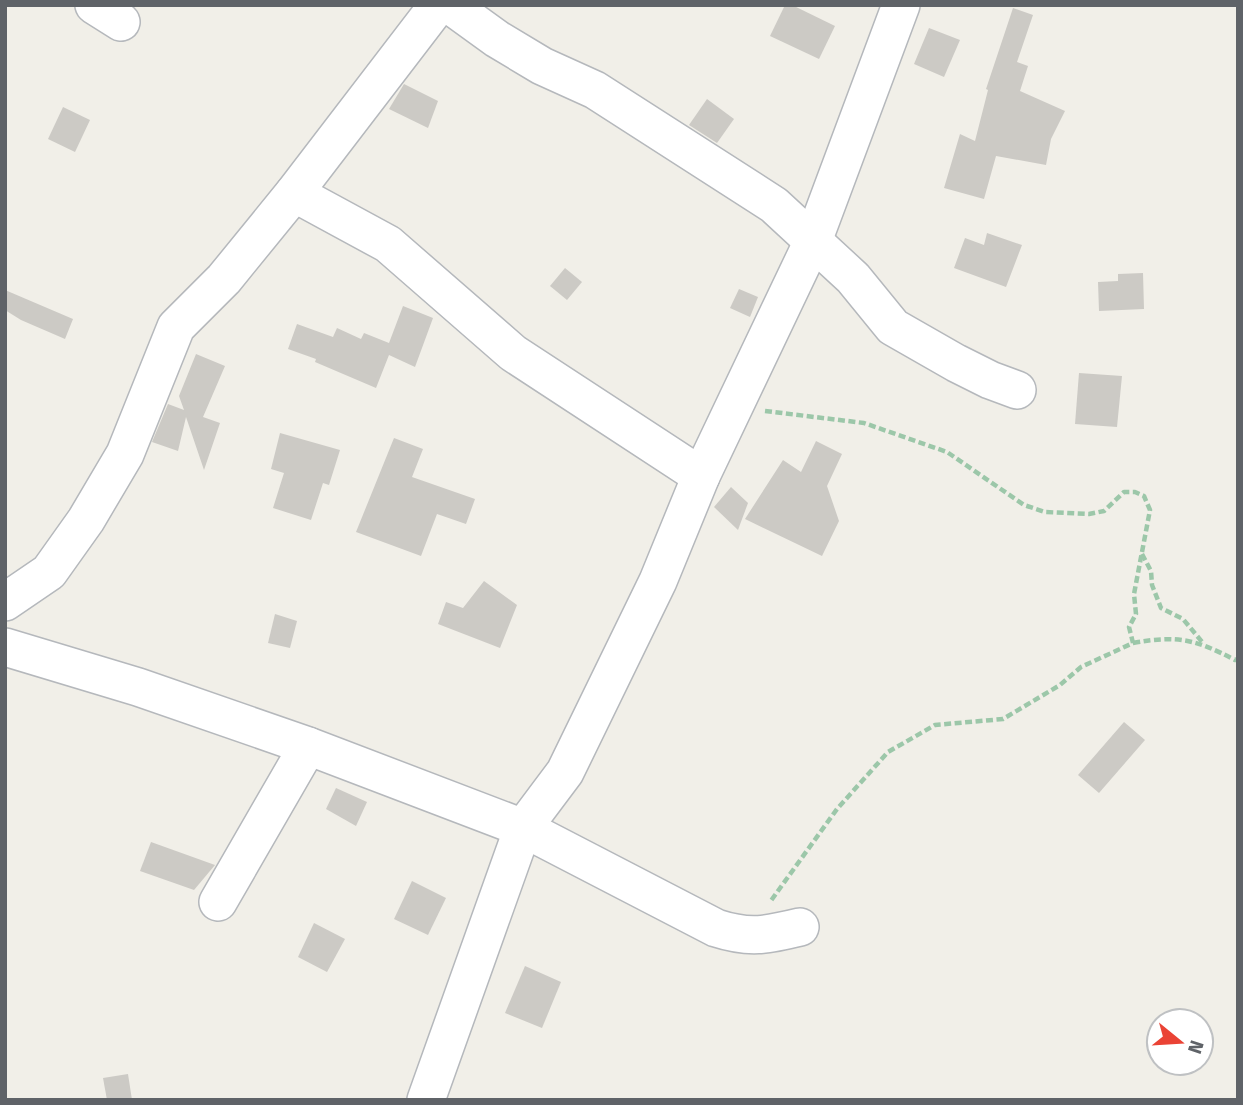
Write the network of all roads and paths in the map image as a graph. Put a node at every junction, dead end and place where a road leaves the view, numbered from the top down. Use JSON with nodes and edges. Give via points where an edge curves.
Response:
{"nodes":[{"id":1,"x":439,"y":5,"type":"edge"},
{"id":2,"x":450,"y":5,"type":"edge"},
{"id":3,"x":901,"y":5,"type":"edge"},
{"id":4,"x":294,"y":192,"type":"junction"},
{"id":5,"x":813,"y":241,"type":"junction"},
{"id":6,"x":1017,"y":390,"type":"dead end"},
{"id":7,"x":733,"y":407,"type":"junction"},
{"id":8,"x":701,"y":476,"type":"junction"},
{"id":9,"x":1142,"y":553,"type":"junction"},
{"id":10,"x":5,"y":602,"type":"edge"},
{"id":11,"x":1133,"y":643,"type":"junction"},
{"id":12,"x":1203,"y":643,"type":"junction"},
{"id":13,"x":5,"y":647,"type":"edge"},
{"id":14,"x":1238,"y":659,"type":"edge"},
{"id":15,"x":308,"y":746,"type":"junction"},
{"id":16,"x":523,"y":828,"type":"junction"},
{"id":17,"x":218,"y":902,"type":"dead end"},
{"id":18,"x":800,"y":926,"type":"dead end"},
{"id":19,"x":746,"y":936,"type":"junction"},
{"id":20,"x":426,"y":1100,"type":"edge"}],
"edges":[{"from":1,"to":4,"type":"street"},
{"from":2,"to":5,"type":"street","via":[[497,40],[595,90],[774,205]]},
{"from":3,"to":5,"type":"street"},
{"from":4,"to":8,"type":"street","via":[[388,244],[513,354]]},
{"from":4,"to":10,"type":"street","via":[[224,279],[176,327],[125,454],[86,520],[49,572]]},
{"from":5,"to":6,"type":"street","via":[[853,278],[893,327]]},
{"from":5,"to":7,"type":"street"},
{"from":7,"to":8,"type":"street"},
{"from":7,"to":9,"type":"path","via":[[864,423],[947,452],[1024,505],[1045,512],[1104,512],[1124,492],[1135,492],[1143,496],[1150,510]]},
{"from":8,"to":16,"type":"street","via":[[658,580],[578,747]]},
{"from":9,"to":11,"type":"path","via":[[1134,594],[1136,614],[1129,627]]},
{"from":9,"to":12,"type":"path","via":[[1161,608],[1183,619]]},
{"from":11,"to":12,"type":"path","via":[[1165,637]]},
{"from":11,"to":19,"type":"path","via":[[1081,667],[1003,719],[934,726],[888,751],[837,809]]},
{"from":12,"to":14,"type":"path"},
{"from":13,"to":15,"type":"street"},
{"from":15,"to":16,"type":"street"},
{"from":15,"to":17,"type":"street"},
{"from":16,"to":19,"type":"street","via":[[716,928]]},
{"from":16,"to":20,"type":"street"},
{"from":18,"to":19,"type":"street"}]}
